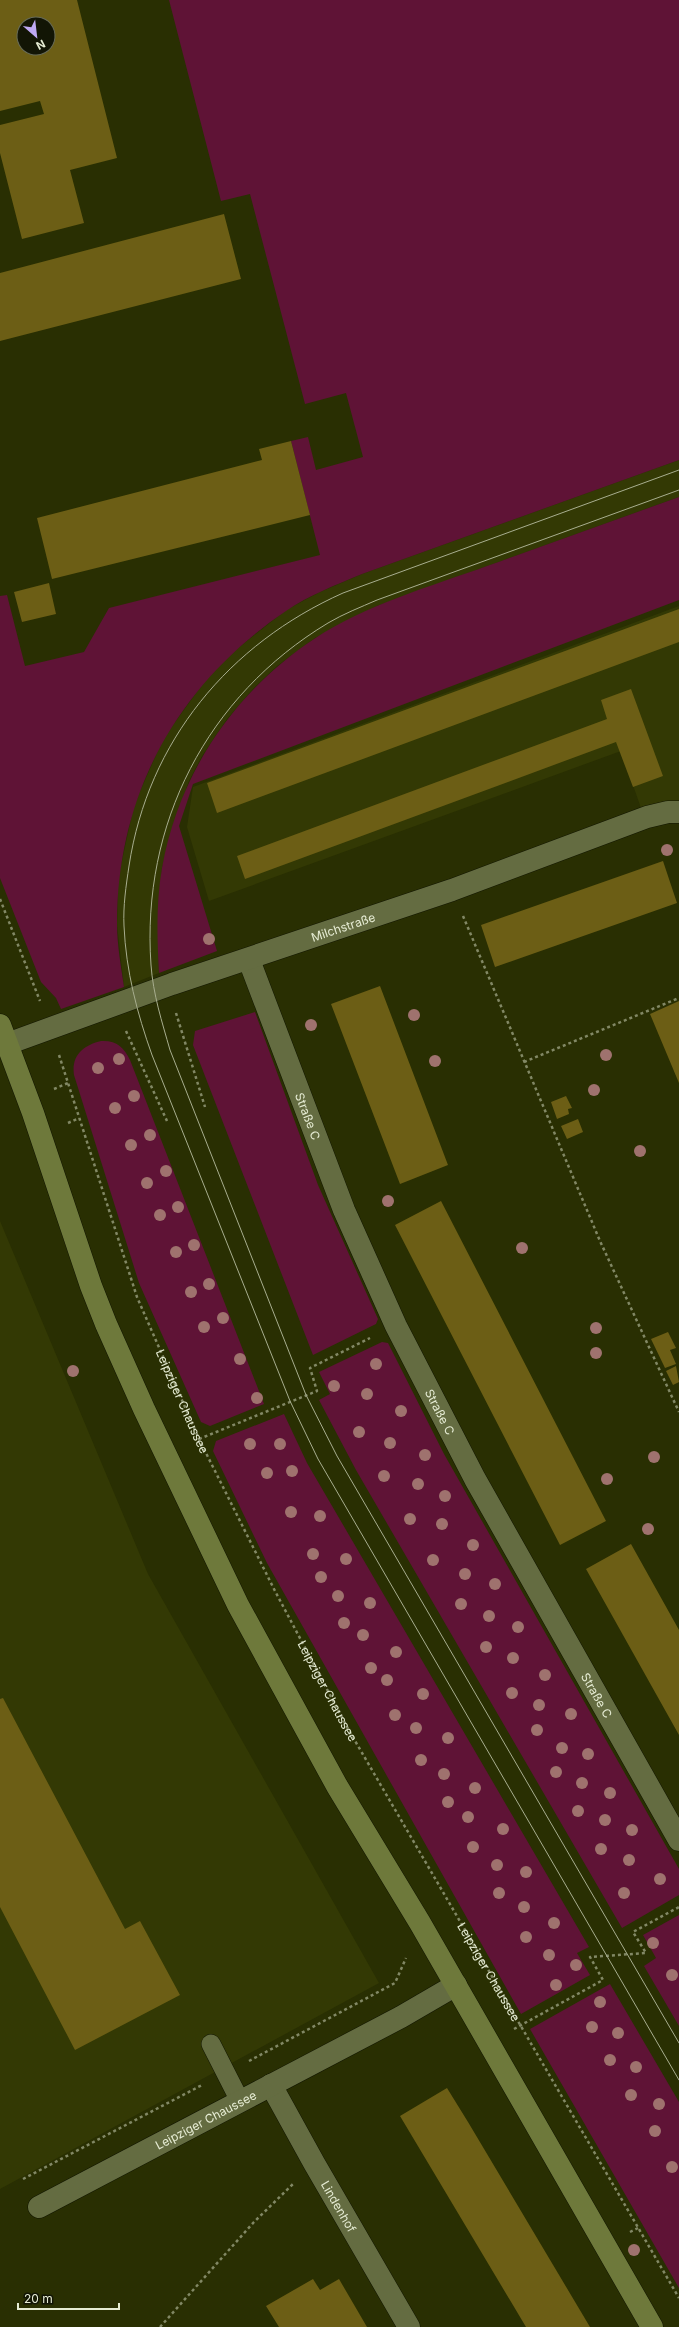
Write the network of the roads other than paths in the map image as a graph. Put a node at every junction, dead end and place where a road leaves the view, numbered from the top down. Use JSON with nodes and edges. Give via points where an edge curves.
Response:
{"nodes":[{"id":1,"x":679,"y":812,"type":"edge"},
{"id":2,"x":248,"y":960,"type":"junction"},
{"id":3,"x":3,"y":1034,"type":"edge"},
{"id":4,"x":679,"y":1840,"type":"edge"},
{"id":5,"x":456,"y":1986,"type":"junction"},
{"id":6,"x":210,"y":2044,"type":"dead end"},
{"id":7,"x":271,"y":2085,"type":"junction"},
{"id":8,"x":240,"y":2101,"type":"junction"},
{"id":9,"x":39,"y":2207,"type":"dead end"},
{"id":10,"x":409,"y":2327,"type":"edge"},
{"id":11,"x":652,"y":2327,"type":"edge"}],
"edges":[{"from":1,"to":2,"type":"street","name":"Milchstraße","via":[[668,812],[647,818],[452,890]]},
{"from":2,"to":3,"type":"street","name":"Milchstraße","via":[[113,1006]]},
{"from":2,"to":4,"type":"street","name":"Straße C","via":[[341,1203],[396,1326],[475,1479]]},
{"from":3,"to":5,"type":"main road","via":[[33,1113],[91,1286],[122,1362],[164,1452],[238,1605],[337,1786]]},
{"from":5,"to":7,"type":"street","name":"Leipziger Chaussee"},
{"from":5,"to":11,"type":"main road"},
{"from":6,"to":8,"type":"lane"},
{"from":7,"to":8,"type":"street","name":"Leipziger Chaussee"},
{"from":7,"to":10,"type":"street","name":"Lindenhof"},
{"from":8,"to":9,"type":"street","name":"Leipziger Chaussee"}]}
